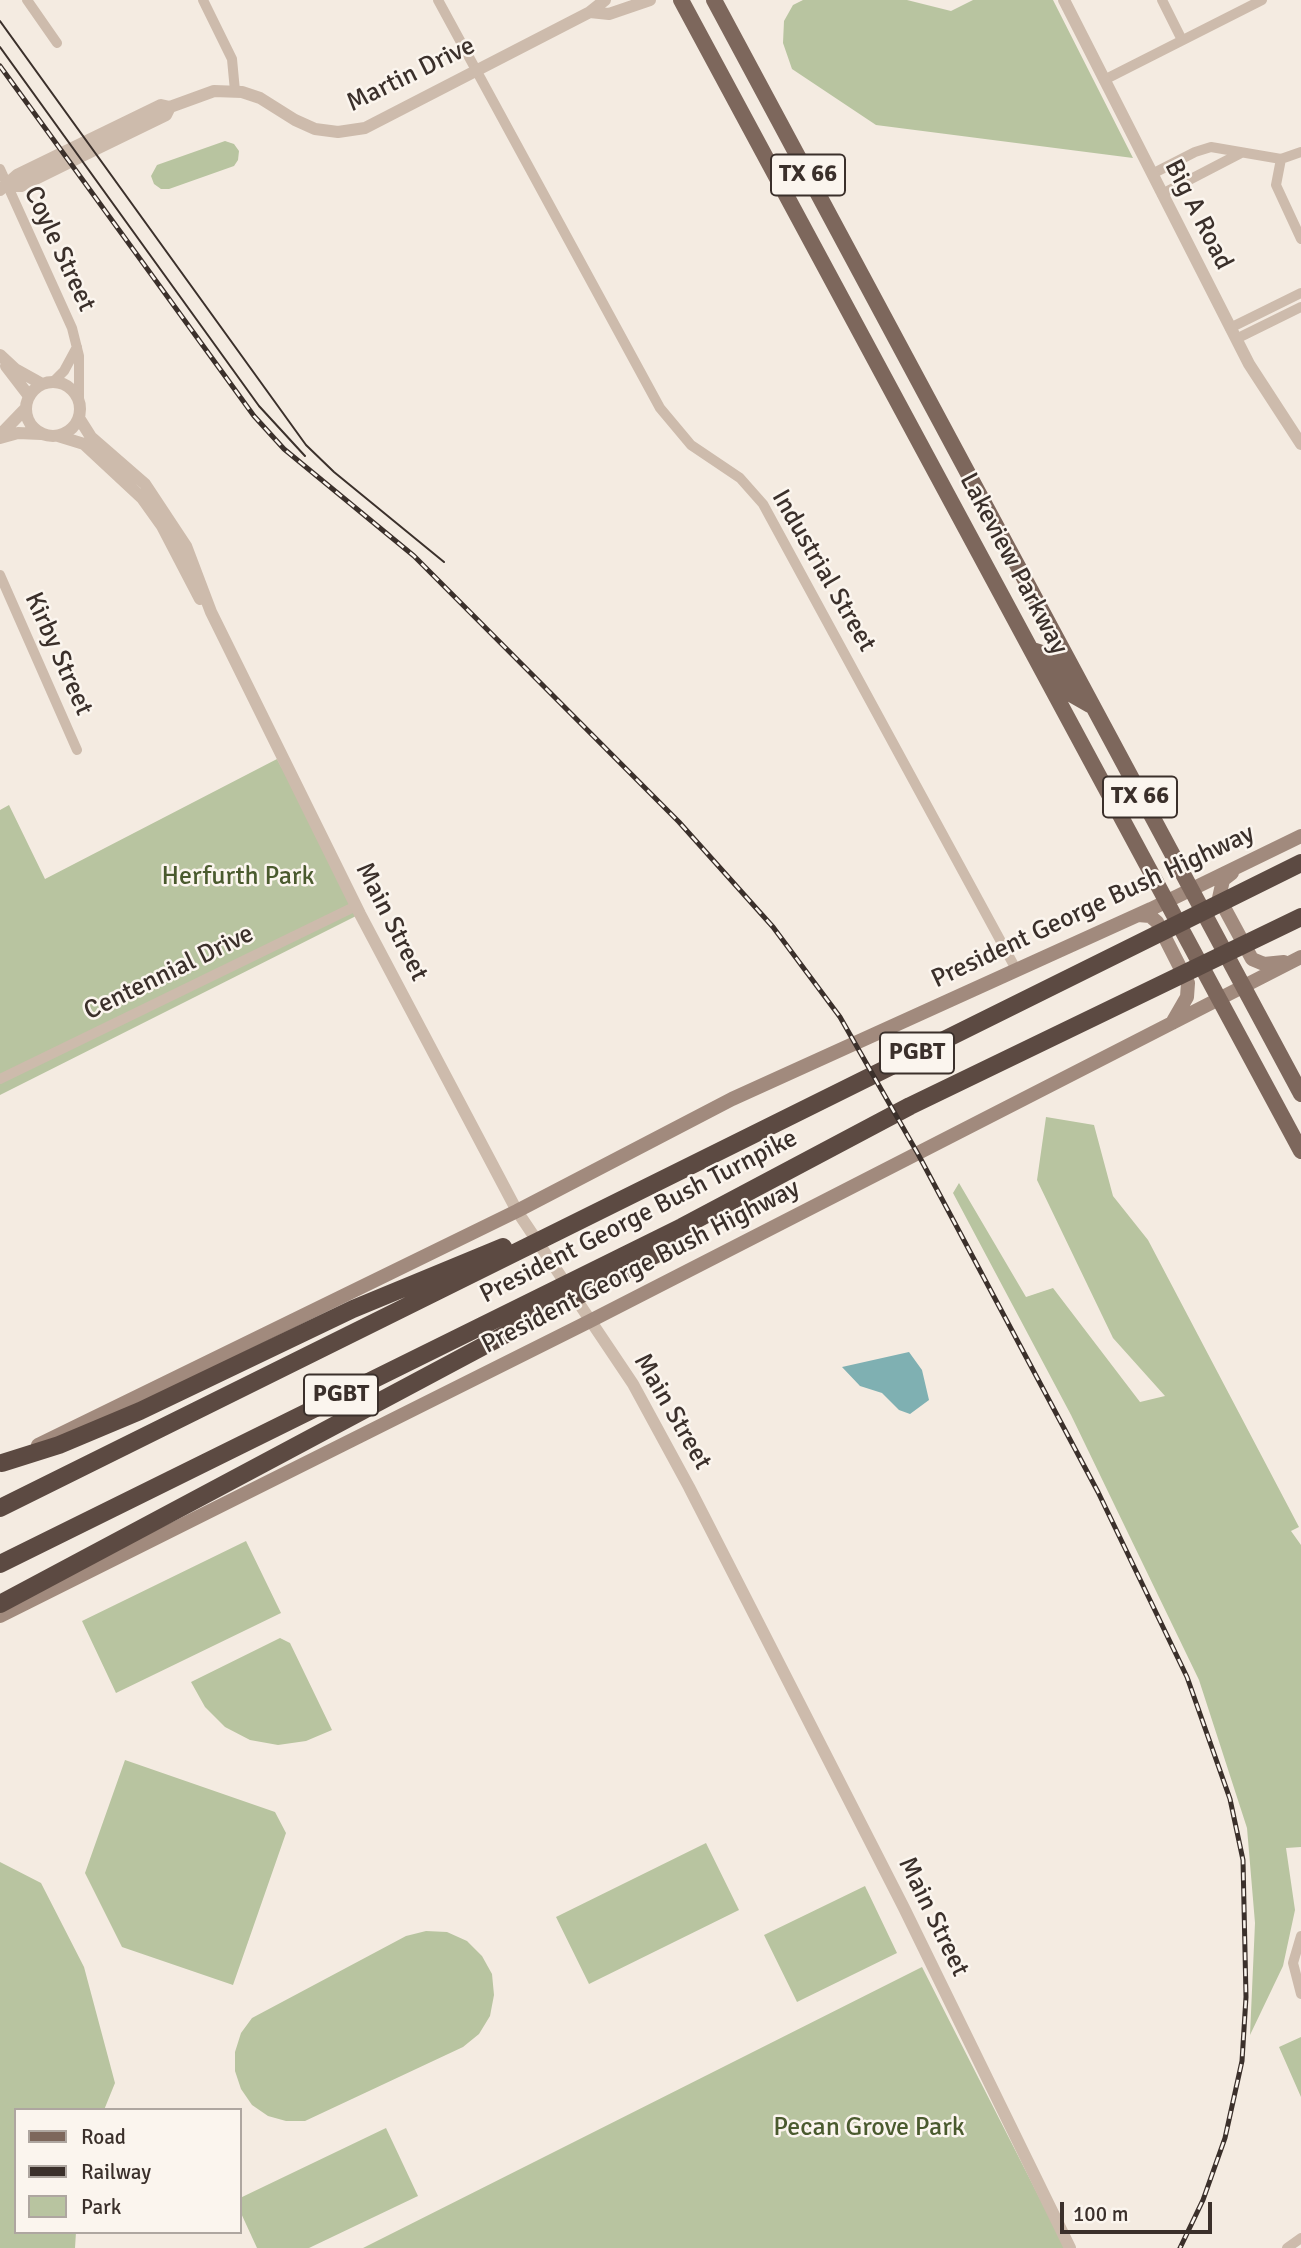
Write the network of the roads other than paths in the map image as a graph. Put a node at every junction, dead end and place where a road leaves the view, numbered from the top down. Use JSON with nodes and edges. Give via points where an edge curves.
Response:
{"nodes":[{"id":1,"x":27,"y":0,"type":"edge"},
{"id":2,"x":203,"y":0,"type":"edge"},
{"id":3,"x":438,"y":0,"type":"edge"},
{"id":4,"x":605,"y":0,"type":"edge"},
{"id":5,"x":650,"y":0,"type":"edge"},
{"id":6,"x":681,"y":0,"type":"edge"},
{"id":7,"x":714,"y":0,"type":"edge"},
{"id":8,"x":1064,"y":0,"type":"edge"},
{"id":9,"x":1162,"y":0,"type":"edge"},
{"id":10,"x":1262,"y":0,"type":"edge"},
{"id":11,"x":590,"y":12,"type":"junction"},
{"id":12,"x":1182,"y":40,"type":"junction"},
{"id":13,"x":57,"y":43,"type":"dead end"},
{"id":14,"x":475,"y":69,"type":"junction"},
{"id":15,"x":1104,"y":80,"type":"junction"},
{"id":16,"x":235,"y":91,"type":"junction"},
{"id":17,"x":1301,"y":152,"type":"edge"},
{"id":18,"x":1241,"y":153,"type":"junction"},
{"id":19,"x":1281,"y":159,"type":"junction"},
{"id":20,"x":0,"y":169,"type":"edge"},
{"id":21,"x":1152,"y":174,"type":"junction"},
{"id":22,"x":4,"y":188,"type":"edge"},
{"id":23,"x":1162,"y":194,"type":"junction"},
{"id":24,"x":1301,"y":239,"type":"edge"},
{"id":25,"x":858,"y":267,"type":"junction"},
{"id":26,"x":833,"y":281,"type":"junction"},
{"id":27,"x":1301,"y":293,"type":"edge"},
{"id":28,"x":1301,"y":307,"type":"edge"},
{"id":29,"x":1233,"y":333,"type":"junction"},
{"id":30,"x":77,"y":347,"type":"junction"},
{"id":31,"x":0,"y":356,"type":"edge"},
{"id":32,"x":48,"y":383,"type":"junction"},
{"id":33,"x":79,"y":401,"type":"junction"},
{"id":34,"x":28,"y":402,"type":"junction"},
{"id":35,"x":79,"y":418,"type":"junction"},
{"id":36,"x":41,"y":434,"type":"junction"},
{"id":37,"x":58,"y":436,"type":"junction"},
{"id":38,"x":0,"y":437,"type":"edge"},
{"id":39,"x":1301,"y":444,"type":"edge"},
{"id":40,"x":987,"y":511,"type":"junction"},
{"id":41,"x":963,"y":523,"type":"junction"},
{"id":42,"x":0,"y":575,"type":"edge"},
{"id":43,"x":211,"y":612,"type":"junction"},
{"id":44,"x":1032,"y":650,"type":"junction"},
{"id":45,"x":1090,"y":705,"type":"junction"},
{"id":46,"x":77,"y":750,"type":"dead end"},
{"id":47,"x":1301,"y":836,"type":"edge"},
{"id":48,"x":1247,"y":862,"type":"junction"},
{"id":49,"x":1301,"y":863,"type":"edge"},
{"id":50,"x":1193,"y":895,"type":"junction"},
{"id":51,"x":356,"y":906,"type":"junction"},
{"id":52,"x":1171,"y":906,"type":"junction"},
{"id":53,"x":1138,"y":915,"type":"junction"},
{"id":54,"x":1301,"y":917,"type":"edge"},
{"id":55,"x":1297,"y":959,"type":"edge"},
{"id":56,"x":1017,"y":971,"type":"junction"},
{"id":57,"x":1243,"y":987,"type":"junction"},
{"id":58,"x":1220,"y":999,"type":"junction"},
{"id":59,"x":1172,"y":1023,"type":"junction"},
{"id":60,"x":0,"y":1079,"type":"edge"},
{"id":61,"x":1301,"y":1094,"type":"edge"},
{"id":62,"x":1301,"y":1151,"type":"edge"},
{"id":63,"x":521,"y":1217,"type":"junction"},
{"id":64,"x":682,"y":1227,"type":"junction"},
{"id":65,"x":534,"y":1243,"type":"junction"},
{"id":66,"x":590,"y":1321,"type":"junction"},
{"id":67,"x":1,"y":1464,"type":"edge"},
{"id":68,"x":0,"y":1508,"type":"edge"},
{"id":69,"x":0,"y":1564,"type":"edge"},
{"id":70,"x":0,"y":1604,"type":"edge"},
{"id":71,"x":0,"y":1616,"type":"edge"},
{"id":72,"x":1301,"y":1936,"type":"edge"},
{"id":73,"x":1301,"y":1994,"type":"edge"},
{"id":74,"x":1301,"y":2238,"type":"edge"},
{"id":75,"x":1070,"y":2248,"type":"edge"},
{"id":76,"x":1287,"y":2248,"type":"edge"}],
"edges":[{"from":1,"to":13,"type":"street"},
{"from":2,"to":16,"type":"street","via":[[232,60]]},
{"from":3,"to":14,"type":"street","name":"Industrial Street"},
{"from":4,"to":11,"type":"street","name":"Martin Drive"},
{"from":5,"to":11,"type":"street","name":"Martin Drive","via":[[609,14]]},
{"from":6,"to":26,"type":"main road","name":"Lakeview Parkway","number":"TX 66"},
{"from":7,"to":25,"type":"main road","name":"Lakeview Parkway","number":"TX 66"},
{"from":8,"to":15,"type":"street","name":"Big A Road"},
{"from":9,"to":12,"type":"street"},
{"from":10,"to":12,"type":"street"},
{"from":11,"to":14,"type":"street","name":"Martin Drive"},
{"from":12,"to":15,"type":"street"},
{"from":14,"to":16,"type":"street","name":"Martin Drive","via":[[378,122],[352,131],[315,129],[265,100]]},
{"from":14,"to":56,"type":"street","name":"Industrial Street","via":[[667,419],[691,445],[740,478],[763,504]]},
{"from":15,"to":21,"type":"street","name":"Big A Road"},
{"from":16,"to":22,"type":"street","name":"Martin Drive","via":[[201,93],[170,107],[161,105],[17,175]]},
{"from":17,"to":19,"type":"street"},
{"from":18,"to":19,"type":"street"},
{"from":18,"to":21,"type":"street","via":[[1211,147]]},
{"from":18,"to":23,"type":"street"},
{"from":19,"to":24,"type":"street","via":[[1276,185]]},
{"from":20,"to":22,"type":"street","name":"Coyle Street"},
{"from":21,"to":23,"type":"street","name":"Big A Road"},
{"from":22,"to":30,"type":"street","name":"Coyle Street","via":[[69,319]]},
{"from":23,"to":29,"type":"street","name":"Big A Road"},
{"from":25,"to":26,"type":"main road"},
{"from":25,"to":40,"type":"main road","name":"Lakeview Parkway","number":"TX 66"},
{"from":26,"to":41,"type":"main road","name":"Lakeview Parkway","number":"TX 66"},
{"from":27,"to":29,"type":"street"},
{"from":28,"to":29,"type":"street"},
{"from":29,"to":39,"type":"street","name":"Big A Road"},
{"from":30,"to":32,"type":"street","name":"Coyle Street","via":[[64,371]]},
{"from":30,"to":33,"type":"street","name":"Coyle Street"},
{"from":31,"to":32,"type":"street","via":[[15,369]]},
{"from":31,"to":34,"type":"street"},
{"from":32,"to":33,"type":"street","via":[[70,387]]},
{"from":32,"to":34,"type":"street"},
{"from":33,"to":35,"type":"street"},
{"from":34,"to":36,"type":"street","via":[[29,423]]},
{"from":34,"to":38,"type":"street"},
{"from":35,"to":37,"type":"street","via":[[67,434]]},
{"from":35,"to":43,"type":"street","name":"Main Street","via":[[92,437],[130,469],[160,504],[189,554]]},
{"from":36,"to":37,"type":"street","name":"Main Street"},
{"from":36,"to":38,"type":"street","name":"Main Street"},
{"from":37,"to":43,"type":"street","name":"Main Street","via":[[84,444],[136,492],[162,526]]},
{"from":40,"to":41,"type":"main road"},
{"from":40,"to":45,"type":"main road","name":"Lakeview Parkway","number":"TX 66"},
{"from":41,"to":44,"type":"main road","name":"Lakeview Parkway","number":"TX 66"},
{"from":42,"to":46,"type":"street","name":"Kirby Street"},
{"from":43,"to":51,"type":"street","name":"Main Street"},
{"from":44,"to":45,"type":"main road","via":[[1048,655],[1069,693]]},
{"from":44,"to":52,"type":"main road","name":"Lakeview Parkway","number":"TX 66"},
{"from":45,"to":50,"type":"main road","name":"Lakeview Parkway","number":"TX 66"},
{"from":47,"to":48,"type":"main road","name":"President George Bush Highway"},
{"from":48,"to":50,"type":"main road","name":"President George Bush Highway"},
{"from":48,"to":55,"type":"main road","via":[[1223,880],[1219,898],[1252,959],[1264,964]]},
{"from":49,"to":65,"type":"highway","name":"President George Bush Turnpike","number":"PGBT"},
{"from":50,"to":52,"type":"main road","name":"President George Bush Highway"},
{"from":50,"to":57,"type":"main road","name":"Lakeview Parkway","number":"TX 66"},
{"from":51,"to":60,"type":"street","name":"Centennial Drive"},
{"from":51,"to":63,"type":"street","name":"Main Street"},
{"from":52,"to":53,"type":"main road","name":"President George Bush Highway"},
{"from":52,"to":58,"type":"main road","name":"Lakeview Parkway","number":"TX 66"},
{"from":53,"to":56,"type":"main road","name":"President George Bush Highway"},
{"from":53,"to":59,"type":"main road","via":[[1157,922],[1188,983],[1187,997]]},
{"from":54,"to":64,"type":"highway","name":"President George Bush Turnpike","number":"PGBT","via":[[910,1106]]},
{"from":55,"to":57,"type":"main road","name":"President George Bush Highway"},
{"from":56,"to":63,"type":"main road","name":"President George Bush Highway","via":[[732,1099]]},
{"from":57,"to":58,"type":"main road","name":"President George Bush Highway"},
{"from":57,"to":61,"type":"main road","name":"Lakeview Parkway","number":"TX 66"},
{"from":58,"to":59,"type":"main road","name":"President George Bush Highway"},
{"from":58,"to":62,"type":"main road","name":"Lakeview Parkway","number":"TX 66"},
{"from":59,"to":66,"type":"main road","name":"President George Bush Highway"},
{"from":63,"to":66,"type":"street","name":"Main Street"},
{"from":63,"to":67,"type":"main road","name":"President George Bush Highway"},
{"from":64,"to":69,"type":"highway","name":"President George Bush Turnpike","number":"PGBT"},
{"from":64,"to":70,"type":"highway","via":[[656,1254]]},
{"from":65,"to":67,"type":"highway","via":[[503,1246],[352,1308],[140,1411]]},
{"from":65,"to":68,"type":"highway","name":"President George Bush Turnpike","number":"PGBT"},
{"from":66,"to":71,"type":"main road","name":"President George Bush Highway"},
{"from":66,"to":75,"type":"street","name":"Main Street","via":[[632,1384],[689,1487]]},
{"from":72,"to":73,"type":"street","via":[[1293,1962]]},
{"from":74,"to":76,"type":"street"}]}
